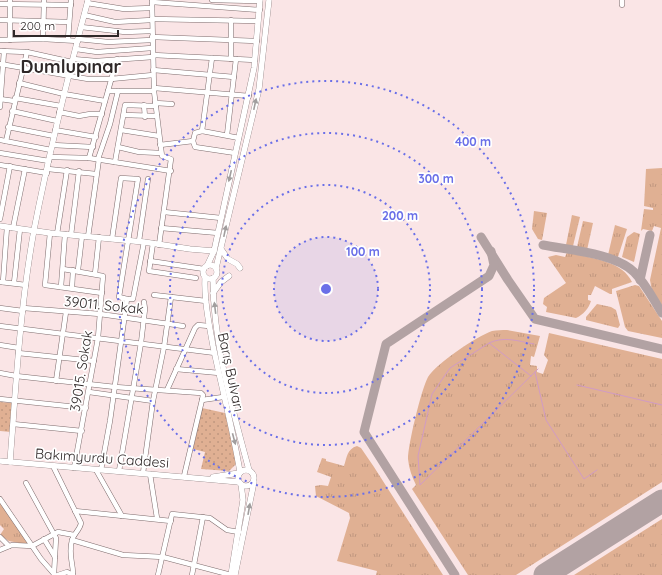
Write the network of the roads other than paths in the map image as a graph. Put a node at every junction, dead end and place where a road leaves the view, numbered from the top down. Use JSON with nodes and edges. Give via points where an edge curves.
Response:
{"nodes":[{"id":1,"x":212,"y":0,"type":"edge"},
{"id":2,"x":269,"y":0,"type":"edge"},
{"id":3,"x":260,"y":1,"type":"edge"},
{"id":4,"x":10,"y":2,"type":"edge"},
{"id":5,"x":43,"y":2,"type":"edge"},
{"id":6,"x":87,"y":2,"type":"edge"},
{"id":7,"x":71,"y":3,"type":"edge"},
{"id":8,"x":152,"y":3,"type":"edge"},
{"id":9,"x":0,"y":4,"type":"edge"},
{"id":10,"x":260,"y":10,"type":"junction"},
{"id":11,"x":84,"y":15,"type":"junction"},
{"id":12,"x":0,"y":20,"type":"edge"},
{"id":13,"x":152,"y":20,"type":"junction"},
{"id":14,"x":231,"y":20,"type":"junction"},
{"id":15,"x":10,"y":21,"type":"junction"},
{"id":16,"x":258,"y":21,"type":"junction"},
{"id":17,"x":43,"y":22,"type":"junction"},
{"id":18,"x":70,"y":22,"type":"junction"},
{"id":19,"x":81,"y":27,"type":"junction"},
{"id":20,"x":152,"y":31,"type":"junction"},
{"id":21,"x":43,"y":38,"type":"junction"},
{"id":22,"x":68,"y":39,"type":"junction"},
{"id":23,"x":152,"y":39,"type":"junction"},
{"id":24,"x":0,"y":40,"type":"edge"},
{"id":25,"x":10,"y":40,"type":"junction"},
{"id":26,"x":78,"y":40,"type":"junction"},
{"id":27,"x":232,"y":40,"type":"junction"},
{"id":28,"x":257,"y":41,"type":"junction"},
{"id":29,"x":152,"y":48,"type":"junction"},
{"id":30,"x":76,"y":49,"type":"junction"},
{"id":31,"x":2,"y":51,"type":"edge"},
{"id":32,"x":26,"y":52,"type":"junction"},
{"id":33,"x":153,"y":56,"type":"junction"},
{"id":34,"x":212,"y":58,"type":"junction"},
{"id":35,"x":231,"y":59,"type":"junction"},
{"id":36,"x":118,"y":60,"type":"junction"},
{"id":37,"x":236,"y":60,"type":"junction"},
{"id":38,"x":255,"y":60,"type":"junction"},
{"id":39,"x":72,"y":61,"type":"junction"},
{"id":40,"x":2,"y":64,"type":"edge"},
{"id":41,"x":23,"y":67,"type":"junction"},
{"id":42,"x":153,"y":73,"type":"junction"},
{"id":43,"x":211,"y":75,"type":"junction"},
{"id":44,"x":69,"y":76,"type":"junction"},
{"id":45,"x":234,"y":77,"type":"junction"},
{"id":46,"x":111,"y":79,"type":"junction"},
{"id":47,"x":19,"y":83,"type":"junction"},
{"id":48,"x":154,"y":89,"type":"junction"},
{"id":49,"x":108,"y":91,"type":"junction"},
{"id":50,"x":118,"y":91,"type":"junction"},
{"id":51,"x":208,"y":92,"type":"junction"},
{"id":52,"x":64,"y":94,"type":"junction"},
{"id":53,"x":231,"y":94,"type":"junction"},
{"id":54,"x":249,"y":96,"type":"junction"},
{"id":55,"x":0,"y":99,"type":"edge"},
{"id":56,"x":15,"y":100,"type":"junction"},
{"id":57,"x":105,"y":101,"type":"junction"},
{"id":58,"x":156,"y":104,"type":"junction"},
{"id":59,"x":172,"y":104,"type":"dead end"},
{"id":60,"x":144,"y":105,"type":"junction"},
{"id":61,"x":0,"y":107,"type":"edge"},
{"id":62,"x":60,"y":109,"type":"junction"},
{"id":63,"x":12,"y":111,"type":"junction"},
{"id":64,"x":102,"y":114,"type":"junction"},
{"id":65,"x":124,"y":115,"type":"junction"},
{"id":66,"x":157,"y":116,"type":"junction"},
{"id":67,"x":145,"y":117,"type":"junction"},
{"id":68,"x":57,"y":121,"type":"junction"},
{"id":69,"x":8,"y":127,"type":"junction"},
{"id":70,"x":121,"y":130,"type":"junction"},
{"id":71,"x":202,"y":131,"type":"junction"},
{"id":72,"x":54,"y":133,"type":"junction"},
{"id":73,"x":227,"y":135,"type":"junction"},
{"id":74,"x":159,"y":136,"type":"junction"},
{"id":75,"x":96,"y":137,"type":"junction"},
{"id":76,"x":239,"y":138,"type":"junction"},
{"id":77,"x":0,"y":140,"type":"edge"},
{"id":78,"x":193,"y":141,"type":"junction"},
{"id":79,"x":6,"y":142,"type":"junction"},
{"id":80,"x":160,"y":145,"type":"junction"},
{"id":81,"x":93,"y":147,"type":"junction"},
{"id":82,"x":51,"y":148,"type":"junction"},
{"id":83,"x":118,"y":148,"type":"junction"},
{"id":84,"x":0,"y":153,"type":"edge"},
{"id":85,"x":161,"y":153,"type":"junction"},
{"id":86,"x":235,"y":153,"type":"junction"},
{"id":87,"x":90,"y":158,"type":"junction"},
{"id":88,"x":49,"y":159,"type":"junction"},
{"id":89,"x":99,"y":159,"type":"junction"},
{"id":90,"x":115,"y":162,"type":"junction"},
{"id":91,"x":0,"y":165,"type":"edge"},
{"id":92,"x":10,"y":166,"type":"junction"},
{"id":93,"x":25,"y":169,"type":"junction"},
{"id":94,"x":67,"y":170,"type":"junction"},
{"id":95,"x":47,"y":171,"type":"junction"},
{"id":96,"x":79,"y":171,"type":"junction"},
{"id":97,"x":170,"y":171,"type":"junction"},
{"id":98,"x":96,"y":174,"type":"junction"},
{"id":99,"x":148,"y":179,"type":"dead end"},
{"id":100,"x":164,"y":212,"type":"junction"},
{"id":101,"x":221,"y":218,"type":"junction"},
{"id":102,"x":0,"y":219,"type":"edge"},
{"id":103,"x":0,"y":226,"type":"edge"},
{"id":104,"x":10,"y":227,"type":"junction"},
{"id":105,"x":161,"y":228,"type":"junction"},
{"id":106,"x":20,"y":229,"type":"junction"},
{"id":107,"x":34,"y":231,"type":"junction"},
{"id":108,"x":50,"y":233,"type":"junction"},
{"id":109,"x":218,"y":233,"type":"junction"},
{"id":110,"x":57,"y":234,"type":"junction"},
{"id":111,"x":68,"y":235,"type":"junction"},
{"id":112,"x":85,"y":236,"type":"junction"},
{"id":113,"x":100,"y":238,"type":"junction"},
{"id":114,"x":112,"y":239,"type":"junction"},
{"id":115,"x":128,"y":240,"type":"junction"},
{"id":116,"x":142,"y":241,"type":"junction"},
{"id":117,"x":156,"y":244,"type":"junction"},
{"id":118,"x":0,"y":245,"type":"edge"},
{"id":119,"x":7,"y":247,"type":"junction"},
{"id":120,"x":221,"y":249,"type":"junction"},
{"id":121,"x":214,"y":251,"type":"junction"},
{"id":122,"x":150,"y":261,"type":"junction"},
{"id":123,"x":206,"y":268,"type":"junction"},
{"id":124,"x":216,"y":268,"type":"junction"},
{"id":125,"x":240,"y":268,"type":"dead end"},
{"id":126,"x":63,"y":269,"type":"junction"},
{"id":127,"x":76,"y":270,"type":"junction"},
{"id":128,"x":95,"y":274,"type":"junction"},
{"id":129,"x":229,"y":276,"type":"dead end"},
{"id":130,"x":205,"y":277,"type":"junction"},
{"id":131,"x":196,"y":278,"type":"dead end"},
{"id":132,"x":213,"y":278,"type":"junction"},
{"id":133,"x":1,"y":282,"type":"edge"},
{"id":134,"x":14,"y":283,"type":"junction"},
{"id":135,"x":26,"y":284,"type":"junction"},
{"id":136,"x":61,"y":287,"type":"junction"},
{"id":137,"x":72,"y":288,"type":"junction"},
{"id":138,"x":102,"y":293,"type":"junction"},
{"id":139,"x":213,"y":293,"type":"junction"},
{"id":140,"x":154,"y":295,"type":"dead end"},
{"id":141,"x":171,"y":297,"type":"junction"},
{"id":142,"x":127,"y":299,"type":"junction"},
{"id":143,"x":206,"y":301,"type":"junction"},
{"id":144,"x":144,"y":302,"type":"dead end"},
{"id":145,"x":0,"y":308,"type":"edge"},
{"id":146,"x":23,"y":310,"type":"junction"},
{"id":147,"x":66,"y":312,"type":"junction"},
{"id":148,"x":100,"y":314,"type":"junction"},
{"id":149,"x":125,"y":318,"type":"junction"},
{"id":150,"x":144,"y":320,"type":"junction"},
{"id":151,"x":168,"y":324,"type":"junction"},
{"id":152,"x":0,"y":326,"type":"edge"},
{"id":153,"x":183,"y":326,"type":"dead end"},
{"id":154,"x":209,"y":326,"type":"junction"},
{"id":155,"x":21,"y":330,"type":"junction"},
{"id":156,"x":62,"y":334,"type":"junction"},
{"id":157,"x":98,"y":338,"type":"junction"},
{"id":158,"x":122,"y":341,"type":"junction"},
{"id":159,"x":141,"y":343,"type":"junction"},
{"id":160,"x":0,"y":345,"type":"edge"},
{"id":161,"x":164,"y":347,"type":"junction"},
{"id":162,"x":186,"y":350,"type":"junction"},
{"id":163,"x":18,"y":351,"type":"junction"},
{"id":164,"x":215,"y":353,"type":"junction"},
{"id":165,"x":59,"y":357,"type":"junction"},
{"id":166,"x":94,"y":361,"type":"junction"},
{"id":167,"x":176,"y":369,"type":"junction"},
{"id":168,"x":0,"y":373,"type":"edge"},
{"id":169,"x":219,"y":373,"type":"junction"},
{"id":170,"x":16,"y":376,"type":"junction"},
{"id":171,"x":56,"y":380,"type":"junction"},
{"id":172,"x":91,"y":384,"type":"junction"},
{"id":173,"x":115,"y":387,"type":"junction"},
{"id":174,"x":134,"y":388,"type":"junction"},
{"id":175,"x":167,"y":390,"type":"junction"},
{"id":176,"x":155,"y":391,"type":"junction"},
{"id":177,"x":89,"y":392,"type":"junction"},
{"id":178,"x":113,"y":395,"type":"junction"},
{"id":179,"x":223,"y":397,"type":"junction"},
{"id":180,"x":132,"y":398,"type":"junction"},
{"id":181,"x":0,"y":399,"type":"edge"},
{"id":182,"x":202,"y":400,"type":"junction"},
{"id":183,"x":153,"y":401,"type":"junction"},
{"id":184,"x":14,"y":402,"type":"junction"},
{"id":185,"x":86,"y":408,"type":"junction"},
{"id":186,"x":13,"y":424,"type":"junction"},
{"id":187,"x":82,"y":431,"type":"junction"},
{"id":188,"x":0,"y":461,"type":"edge"},
{"id":189,"x":10,"y":462,"type":"junction"},
{"id":190,"x":52,"y":466,"type":"junction"},
{"id":191,"x":74,"y":468,"type":"junction"},
{"id":192,"x":98,"y":470,"type":"junction"},
{"id":193,"x":249,"y":470,"type":"junction"},
{"id":194,"x":120,"y":471,"type":"junction"},
{"id":195,"x":143,"y":473,"type":"junction"},
{"id":196,"x":240,"y":473,"type":"junction"},
{"id":197,"x":150,"y":474,"type":"junction"},
{"id":198,"x":184,"y":476,"type":"junction"},
{"id":199,"x":202,"y":478,"type":"junction"},
{"id":200,"x":254,"y":482,"type":"junction"},
{"id":201,"x":26,"y":483,"type":"dead end"},
{"id":202,"x":240,"y":483,"type":"junction"},
{"id":203,"x":0,"y":499,"type":"edge"},
{"id":204,"x":75,"y":511,"type":"junction"},
{"id":205,"x":122,"y":516,"type":"junction"},
{"id":206,"x":203,"y":517,"type":"junction"},
{"id":207,"x":157,"y":518,"type":"junction"},
{"id":208,"x":171,"y":521,"type":"junction"},
{"id":209,"x":239,"y":532,"type":"junction"},
{"id":210,"x":54,"y":534,"type":"junction"},
{"id":211,"x":0,"y":537,"type":"edge"},
{"id":212,"x":73,"y":537,"type":"junction"},
{"id":213,"x":44,"y":539,"type":"junction"},
{"id":214,"x":9,"y":546,"type":"junction"},
{"id":215,"x":32,"y":546,"type":"junction"},
{"id":216,"x":0,"y":550,"type":"edge"},
{"id":217,"x":163,"y":557,"type":"junction"},
{"id":218,"x":56,"y":558,"type":"junction"},
{"id":219,"x":236,"y":559,"type":"junction"},
{"id":220,"x":194,"y":566,"type":"junction"},
{"id":221,"x":56,"y":575,"type":"edge"},
{"id":222,"x":73,"y":575,"type":"edge"},
{"id":223,"x":158,"y":575,"type":"edge"},
{"id":224,"x":192,"y":575,"type":"edge"},
{"id":225,"x":231,"y":575,"type":"edge"},
{"id":226,"x":235,"y":575,"type":"edge"}],
"edges":[{"from":1,"to":3,"type":"street"},
{"from":120,"to":2,"type":"main road","one_way":true,"via":[[259,89]]},
{"from":3,"to":10,"type":"main road"},
{"from":4,"to":5,"type":"street"},
{"from":4,"to":9,"type":"street"},
{"from":4,"to":15,"type":"street"},
{"from":5,"to":7,"type":"street"},
{"from":5,"to":17,"type":"street"},
{"from":6,"to":8,"type":"street","via":[[124,9]]},
{"from":6,"to":11,"type":"main road"},
{"from":7,"to":18,"type":"street"},
{"from":8,"to":10,"type":"street"},
{"from":8,"to":13,"type":"street"},
{"from":10,"to":16,"type":"main road"},
{"from":11,"to":13,"type":"street","via":[[115,22]]},
{"from":11,"to":19,"type":"main road"},
{"from":12,"to":15,"type":"street"},
{"from":13,"to":14,"type":"street"},
{"from":13,"to":20,"type":"street"},
{"from":14,"to":16,"type":"street"},
{"from":14,"to":27,"type":"street"},
{"from":15,"to":17,"type":"street"},
{"from":15,"to":25,"type":"street"},
{"from":16,"to":28,"type":"main road"},
{"from":17,"to":18,"type":"street"},
{"from":17,"to":21,"type":"street"},
{"from":18,"to":22,"type":"street"},
{"from":19,"to":20,"type":"street","via":[[126,32]]},
{"from":19,"to":26,"type":"main road"},
{"from":20,"to":23,"type":"street"},
{"from":21,"to":22,"type":"street"},
{"from":21,"to":25,"type":"street"},
{"from":22,"to":26,"type":"street"},
{"from":23,"to":26,"type":"street","via":[[108,42]]},
{"from":23,"to":27,"type":"street"},
{"from":23,"to":29,"type":"street"},
{"from":24,"to":25,"type":"street"},
{"from":26,"to":30,"type":"main road"},
{"from":27,"to":28,"type":"street"},
{"from":27,"to":35,"type":"street"},
{"from":28,"to":38,"type":"main road"},
{"from":29,"to":30,"type":"street","via":[[97,52]]},
{"from":29,"to":33,"type":"street"},
{"from":30,"to":39,"type":"main road"},
{"from":31,"to":32,"type":"street"},
{"from":31,"to":40,"type":"street"},
{"from":32,"to":39,"type":"street"},
{"from":32,"to":41,"type":"street"},
{"from":33,"to":34,"type":"street"},
{"from":33,"to":36,"type":"street"},
{"from":33,"to":42,"type":"street"},
{"from":34,"to":35,"type":"street"},
{"from":34,"to":43,"type":"street"},
{"from":35,"to":37,"type":"street"},
{"from":36,"to":39,"type":"street"},
{"from":36,"to":46,"type":"street"},
{"from":37,"to":38,"type":"street"},
{"from":37,"to":45,"type":"street"},
{"from":38,"to":54,"type":"main road"},
{"from":39,"to":44,"type":"main road"},
{"from":40,"to":41,"type":"street"},
{"from":40,"to":55,"type":"street"},
{"from":41,"to":44,"type":"street"},
{"from":41,"to":47,"type":"street"},
{"from":42,"to":43,"type":"street"},
{"from":42,"to":46,"type":"street"},
{"from":42,"to":48,"type":"street"},
{"from":43,"to":45,"type":"street"},
{"from":43,"to":51,"type":"street"},
{"from":44,"to":46,"type":"street"},
{"from":44,"to":52,"type":"main road"},
{"from":45,"to":53,"type":"street"},
{"from":46,"to":49,"type":"street"},
{"from":47,"to":52,"type":"street"},
{"from":47,"to":56,"type":"street"},
{"from":48,"to":50,"type":"street"},
{"from":48,"to":51,"type":"street"},
{"from":48,"to":58,"type":"street"},
{"from":49,"to":50,"type":"street"},
{"from":49,"to":57,"type":"street"},
{"from":50,"to":89,"type":"street"},
{"from":51,"to":53,"type":"street"},
{"from":51,"to":71,"type":"street"},
{"from":52,"to":57,"type":"street"},
{"from":52,"to":62,"type":"main road"},
{"from":53,"to":54,"type":"street"},
{"from":53,"to":73,"type":"street"},
{"from":54,"to":76,"type":"main road"},
{"from":55,"to":56,"type":"street"},
{"from":55,"to":61,"type":"street"},
{"from":56,"to":62,"type":"street"},
{"from":56,"to":63,"type":"street"},
{"from":57,"to":64,"type":"street"},
{"from":58,"to":59,"type":"street"},
{"from":58,"to":60,"type":"street"},
{"from":58,"to":66,"type":"street"},
{"from":60,"to":65,"type":"street","via":[[125,105]]},
{"from":60,"to":67,"type":"street"},
{"from":62,"to":64,"type":"street","via":[[79,116]]},
{"from":62,"to":68,"type":"main road"},
{"from":63,"to":68,"type":"street"},
{"from":63,"to":69,"type":"street"},
{"from":64,"to":75,"type":"street"},
{"from":65,"to":67,"type":"street"},
{"from":65,"to":70,"type":"street"},
{"from":66,"to":67,"type":"street"},
{"from":66,"to":74,"type":"street"},
{"from":68,"to":72,"type":"main road"},
{"from":69,"to":72,"type":"street"},
{"from":69,"to":79,"type":"street"},
{"from":70,"to":74,"type":"street"},
{"from":70,"to":83,"type":"street"},
{"from":71,"to":73,"type":"street"},
{"from":71,"to":78,"type":"street","via":[[195,133]]},
{"from":72,"to":75,"type":"street"},
{"from":72,"to":82,"type":"main road"},
{"from":73,"to":76,"type":"street"},
{"from":74,"to":80,"type":"street"},
{"from":75,"to":81,"type":"street"},
{"from":76,"to":86,"type":"main road"},
{"from":77,"to":79,"type":"street"},
{"from":78,"to":80,"type":"street"},
{"from":78,"to":86,"type":"street","via":[[195,147]]},
{"from":79,"to":82,"type":"street"},
{"from":80,"to":85,"type":"street"},
{"from":81,"to":82,"type":"street"},
{"from":81,"to":87,"type":"street"},
{"from":82,"to":88,"type":"main road"},
{"from":83,"to":85,"type":"street"},
{"from":83,"to":90,"type":"street"},
{"from":84,"to":88,"type":"street"},
{"from":85,"to":97,"type":"street","via":[[162,156],[171,159]]},
{"from":86,"to":101,"type":"main road","one_way":true},
{"from":87,"to":88,"type":"street"},
{"from":87,"to":89,"type":"street"},
{"from":88,"to":95,"type":"main road"},
{"from":89,"to":90,"type":"street"},
{"from":89,"to":98,"type":"street"},
{"from":90,"to":97,"type":"street"},
{"from":91,"to":92,"type":"street"},
{"from":92,"to":93,"type":"street"},
{"from":92,"to":102,"type":"street"},
{"from":93,"to":95,"type":"street"},
{"from":93,"to":104,"type":"street"},
{"from":94,"to":95,"type":"street"},
{"from":94,"to":96,"type":"street"},
{"from":94,"to":110,"type":"street"},
{"from":95,"to":107,"type":"main road"},
{"from":96,"to":98,"type":"street"},
{"from":96,"to":111,"type":"street"},
{"from":97,"to":100,"type":"street"},
{"from":98,"to":112,"type":"street"},
{"from":99,"to":116,"type":"street"},
{"from":100,"to":101,"type":"street"},
{"from":100,"to":105,"type":"street"},
{"from":101,"to":109,"type":"main road"},
{"from":103,"to":104,"type":"main road"},
{"from":104,"to":106,"type":"main road"},
{"from":104,"to":119,"type":"street"},
{"from":105,"to":109,"type":"street"},
{"from":105,"to":117,"type":"street"},
{"from":106,"to":107,"type":"main road"},
{"from":106,"to":134,"type":"street"},
{"from":107,"to":108,"type":"main road"},
{"from":107,"to":135,"type":"main road"},
{"from":108,"to":110,"type":"main road"},
{"from":108,"to":136,"type":"street","via":[[45,285]]},
{"from":109,"to":121,"type":"main road"},
{"from":110,"to":111,"type":"main road"},
{"from":111,"to":112,"type":"main road"},
{"from":111,"to":126,"type":"street"},
{"from":112,"to":113,"type":"main road"},
{"from":112,"to":127,"type":"street"},
{"from":113,"to":114,"type":"main road"},
{"from":113,"to":128,"type":"street"},
{"from":114,"to":115,"type":"main road"},
{"from":114,"to":115,"type":"street","via":[[121,178],[138,179]]},
{"from":115,"to":116,"type":"main road"},
{"from":115,"to":142,"type":"street","via":[[119,297]]},
{"from":116,"to":117,"type":"main road"},
{"from":116,"to":142,"type":"street","via":[[133,299]]},
{"from":117,"to":121,"type":"main road"},
{"from":117,"to":122,"type":"street"},
{"from":118,"to":119,"type":"street"},
{"from":119,"to":133,"type":"street"},
{"from":120,"to":124,"type":"main road"},
{"from":120,"to":125,"type":"main road","via":[[228,259]]},
{"from":121,"to":123,"type":"main road"},
{"from":122,"to":123,"type":"street"},
{"from":122,"to":131,"type":"street","via":[[149,271]]},
{"from":123,"to":124,"type":"main road"},
{"from":123,"to":130,"type":"main road"},
{"from":124,"to":132,"type":"main road"},
{"from":126,"to":127,"type":"street"},
{"from":126,"to":136,"type":"street"},
{"from":127,"to":128,"type":"street"},
{"from":127,"to":137,"type":"street"},
{"from":128,"to":138,"type":"street","name":"39015. Sokak","via":[[103,276]]},
{"from":129,"to":139,"type":"main road"},
{"from":130,"to":132,"type":"main road"},
{"from":130,"to":143,"type":"main road","name":"Barış Bulvarı"},
{"from":132,"to":139,"type":"main road","name":"Barış Bulvarı"},
{"from":133,"to":134,"type":"street"},
{"from":134,"to":135,"type":"street"},
{"from":135,"to":146,"type":"main road"},
{"from":136,"to":137,"type":"street"},
{"from":137,"to":138,"type":"street"},
{"from":138,"to":148,"type":"street","name":"39015. Sokak"},
{"from":193,"to":139,"type":"main road","name":"Barış Bulvarı","one_way":true,"via":[[227,390]]},
{"from":140,"to":141,"type":"street"},
{"from":141,"to":143,"type":"street"},
{"from":141,"to":151,"type":"street"},
{"from":142,"to":149,"type":"street"},
{"from":143,"to":154,"type":"main road","name":"Barış Bulvarı"},
{"from":144,"to":150,"type":"street"},
{"from":145,"to":146,"type":"street","name":"39011. Sokak"},
{"from":146,"to":147,"type":"street","name":"39011. Sokak"},
{"from":146,"to":155,"type":"main road"},
{"from":147,"to":148,"type":"street","name":"39011. Sokak"},
{"from":147,"to":156,"type":"street"},
{"from":148,"to":149,"type":"street","name":"39011. Sokak"},
{"from":148,"to":157,"type":"street","name":"39015. Sokak"},
{"from":149,"to":150,"type":"street","name":"39011. Sokak"},
{"from":149,"to":158,"type":"street"},
{"from":150,"to":151,"type":"street","name":"39011. Sokak"},
{"from":150,"to":159,"type":"street"},
{"from":151,"to":153,"type":"street","name":"39011. Sokak"},
{"from":151,"to":161,"type":"street"},
{"from":152,"to":155,"type":"street"},
{"from":154,"to":162,"type":"street","via":[[198,325]]},
{"from":154,"to":164,"type":"main road","name":"Barış Bulvarı"},
{"from":155,"to":156,"type":"street"},
{"from":155,"to":163,"type":"main road"},
{"from":156,"to":157,"type":"street"},
{"from":156,"to":165,"type":"street"},
{"from":157,"to":158,"type":"street"},
{"from":157,"to":166,"type":"street","name":"39015. Sokak"},
{"from":158,"to":159,"type":"street"},
{"from":158,"to":173,"type":"street"},
{"from":159,"to":161,"type":"street"},
{"from":159,"to":174,"type":"street"},
{"from":160,"to":163,"type":"street"},
{"from":161,"to":162,"type":"street"},
{"from":161,"to":176,"type":"street"},
{"from":162,"to":164,"type":"street"},
{"from":162,"to":167,"type":"street"},
{"from":163,"to":165,"type":"street"},
{"from":163,"to":170,"type":"main road"},
{"from":164,"to":169,"type":"main road","name":"Barış Bulvarı"},
{"from":165,"to":166,"type":"street"},
{"from":165,"to":171,"type":"street"},
{"from":166,"to":172,"type":"street","name":"39015. Sokak"},
{"from":167,"to":169,"type":"street"},
{"from":167,"to":175,"type":"street"},
{"from":168,"to":170,"type":"street"},
{"from":169,"to":179,"type":"main road","name":"Barış Bulvarı"},
{"from":170,"to":171,"type":"street"},
{"from":170,"to":184,"type":"main road"},
{"from":171,"to":172,"type":"street"},
{"from":172,"to":173,"type":"street"},
{"from":172,"to":177,"type":"street","name":"39015. Sokak"},
{"from":173,"to":174,"type":"street"},
{"from":173,"to":178,"type":"street"},
{"from":174,"to":176,"type":"street"},
{"from":174,"to":180,"type":"street"},
{"from":175,"to":176,"type":"street"},
{"from":175,"to":182,"type":"street","via":[[201,393]]},
{"from":176,"to":183,"type":"street"},
{"from":177,"to":178,"type":"street"},
{"from":177,"to":185,"type":"street","name":"39015. Sokak"},
{"from":178,"to":180,"type":"street"},
{"from":178,"to":192,"type":"street"},
{"from":179,"to":182,"type":"street"},
{"from":179,"to":196,"type":"main road","name":"Barış Bulvarı","one_way":true},
{"from":180,"to":183,"type":"street"},
{"from":180,"to":194,"type":"street"},
{"from":181,"to":184,"type":"street"},
{"from":182,"to":198,"type":"street"},
{"from":183,"to":195,"type":"street"},
{"from":184,"to":185,"type":"street"},
{"from":184,"to":186,"type":"main road"},
{"from":185,"to":187,"type":"street","name":"39015. Sokak"},
{"from":186,"to":187,"type":"street"},
{"from":186,"to":189,"type":"main road"},
{"from":187,"to":191,"type":"street","name":"39015. Sokak"},
{"from":188,"to":189,"type":"main road","name":"Bakımyurdu Caddesi"},
{"from":189,"to":190,"type":"main road","name":"Bakımyurdu Caddesi"},
{"from":190,"to":191,"type":"main road","name":"Bakımyurdu Caddesi"},
{"from":190,"to":204,"type":"street"},
{"from":191,"to":192,"type":"main road","name":"Bakımyurdu Caddesi"},
{"from":192,"to":194,"type":"main road","name":"Bakımyurdu Caddesi"},
{"from":192,"to":205,"type":"street"},
{"from":193,"to":196,"type":"main road"},
{"from":193,"to":200,"type":"main road","name":"Barış Bulvarı","via":[[255,476]]},
{"from":194,"to":195,"type":"main road","name":"Bakımyurdu Caddesi"},
{"from":195,"to":197,"type":"main road","name":"Bakımyurdu Caddesi"},
{"from":196,"to":199,"type":"main road","name":"Bakımyurdu Caddesi"},
{"from":196,"to":202,"type":"main road","name":"Barış Bulvarı"},
{"from":197,"to":198,"type":"main road","name":"Bakımyurdu Caddesi"},
{"from":197,"to":207,"type":"street"},
{"from":198,"to":199,"type":"main road","name":"Bakımyurdu Caddesi"},
{"from":199,"to":202,"type":"main road","name":"Bakımyurdu Caddesi"},
{"from":200,"to":202,"type":"main road","via":[[248,486]]},
{"from":219,"to":200,"type":"main road","name":"Barış Bulvarı","one_way":true},
{"from":201,"to":210,"type":"street"},
{"from":202,"to":209,"type":"main road","name":"Barış Bulvarı","via":[[243,500]]},
{"from":203,"to":215,"type":"street"},
{"from":204,"to":205,"type":"street"},
{"from":204,"to":212,"type":"street","via":[[81,523]]},
{"from":205,"to":207,"type":"street"},
{"from":206,"to":208,"type":"street","via":[[172,514]]},
{"from":206,"to":209,"type":"street","via":[[210,518],[227,530]]},
{"from":206,"to":220,"type":"street"},
{"from":207,"to":208,"type":"street"},
{"from":208,"to":217,"type":"street"},
{"from":209,"to":219,"type":"main road","name":"Barış Bulvarı"},
{"from":210,"to":212,"type":"street","via":[[58,532]]},
{"from":210,"to":213,"type":"street"},
{"from":210,"to":218,"type":"street"},
{"from":211,"to":214,"type":"street"},
{"from":212,"to":217,"type":"street","via":[[123,555]]},
{"from":212,"to":222,"type":"street","via":[[70,558]]},
{"from":213,"to":215,"type":"street"},
{"from":213,"to":218,"type":"street"},
{"from":214,"to":215,"type":"street"},
{"from":214,"to":216,"type":"street"},
{"from":215,"to":221,"type":"street"},
{"from":217,"to":220,"type":"street"},
{"from":217,"to":223,"type":"street"},
{"from":218,"to":221,"type":"street"},
{"from":219,"to":225,"type":"main road","name":"Barış Bulvarı"},
{"from":219,"to":226,"type":"main road","name":"Barış Bulvarı"},
{"from":220,"to":224,"type":"street"},
{"from":220,"to":225,"type":"street"},
{"from":221,"to":222,"type":"street","via":[[67,572]]}]}
